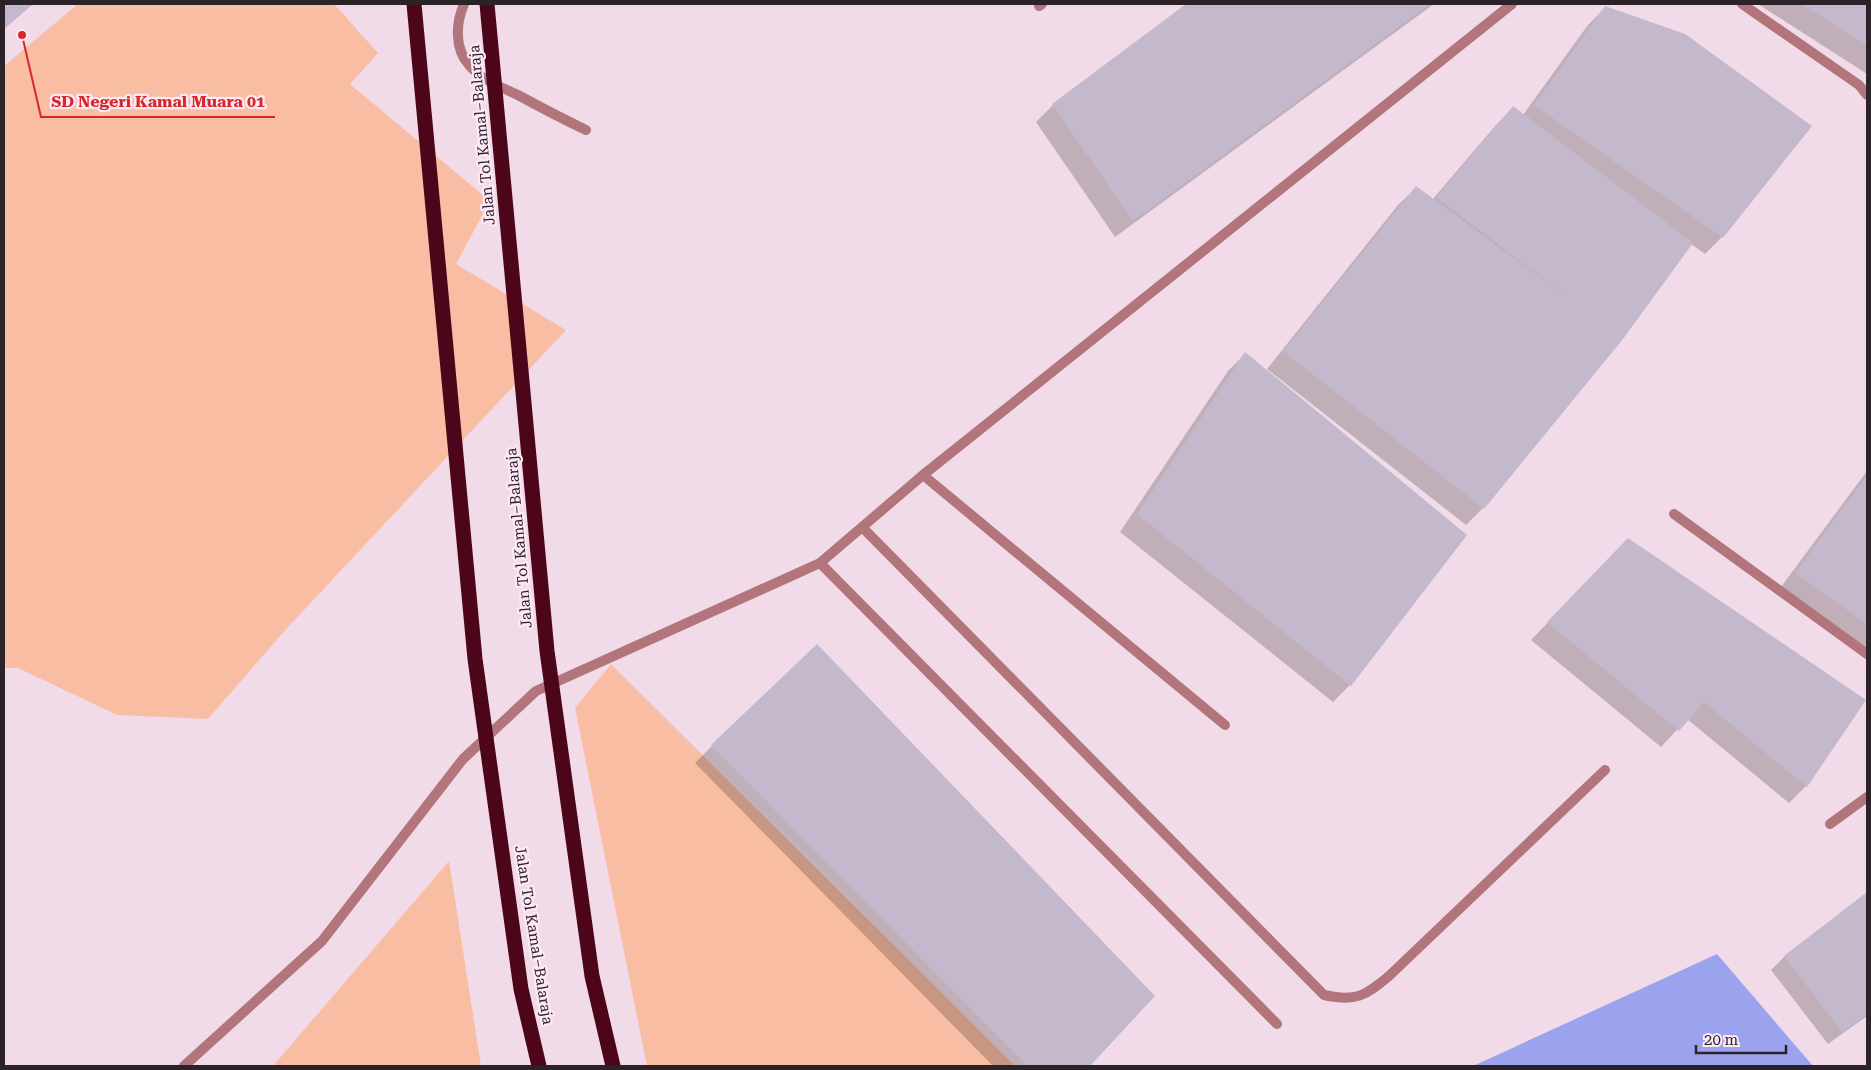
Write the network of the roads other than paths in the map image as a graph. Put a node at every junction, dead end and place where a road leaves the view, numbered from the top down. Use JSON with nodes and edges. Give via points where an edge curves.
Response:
{"nodes":[{"id":1,"x":414,"y":4,"type":"edge"},
{"id":2,"x":464,"y":4,"type":"edge"},
{"id":3,"x":487,"y":4,"type":"edge"},
{"id":4,"x":1512,"y":4,"type":"edge"},
{"id":5,"x":1742,"y":4,"type":"edge"},
{"id":6,"x":1867,"y":95,"type":"edge"},
{"id":7,"x":586,"y":130,"type":"dead end"},
{"id":8,"x":923,"y":475,"type":"junction"},
{"id":9,"x":1674,"y":514,"type":"dead end"},
{"id":10,"x":862,"y":527,"type":"junction"},
{"id":11,"x":820,"y":563,"type":"junction"},
{"id":12,"x":1867,"y":654,"type":"edge"},
{"id":13,"x":1225,"y":725,"type":"dead end"},
{"id":14,"x":1604,"y":770,"type":"dead end"},
{"id":15,"x":1867,"y":797,"type":"edge"},
{"id":16,"x":1830,"y":824,"type":"dead end"},
{"id":17,"x":1277,"y":1024,"type":"dead end"},
{"id":18,"x":184,"y":1066,"type":"edge"},
{"id":19,"x":539,"y":1066,"type":"edge"},
{"id":20,"x":613,"y":1066,"type":"edge"}],
"edges":[{"from":1,"to":19,"type":"highway","name":"Jalan Tol Kamal–Balaraja","bridge":true,"via":[[476,660],[521,989]]},
{"from":2,"to":7,"type":"street","via":[[457,27],[461,52],[468,65],[495,84]]},
{"from":3,"to":20,"type":"highway","name":"Jalan Tol Kamal–Balaraja","bridge":true,"via":[[548,651],[592,976]]},
{"from":4,"to":8,"type":"street"},
{"from":5,"to":6,"type":"street","via":[[1859,85]]},
{"from":8,"to":10,"type":"street"},
{"from":8,"to":13,"type":"street"},
{"from":9,"to":12,"type":"street"},
{"from":10,"to":11,"type":"street"},
{"from":10,"to":14,"type":"street","via":[[1324,995],[1340,998],[1368,993]]},
{"from":11,"to":17,"type":"street"},
{"from":11,"to":18,"type":"street","via":[[536,691],[463,759],[322,941]]},
{"from":15,"to":16,"type":"street"}]}
